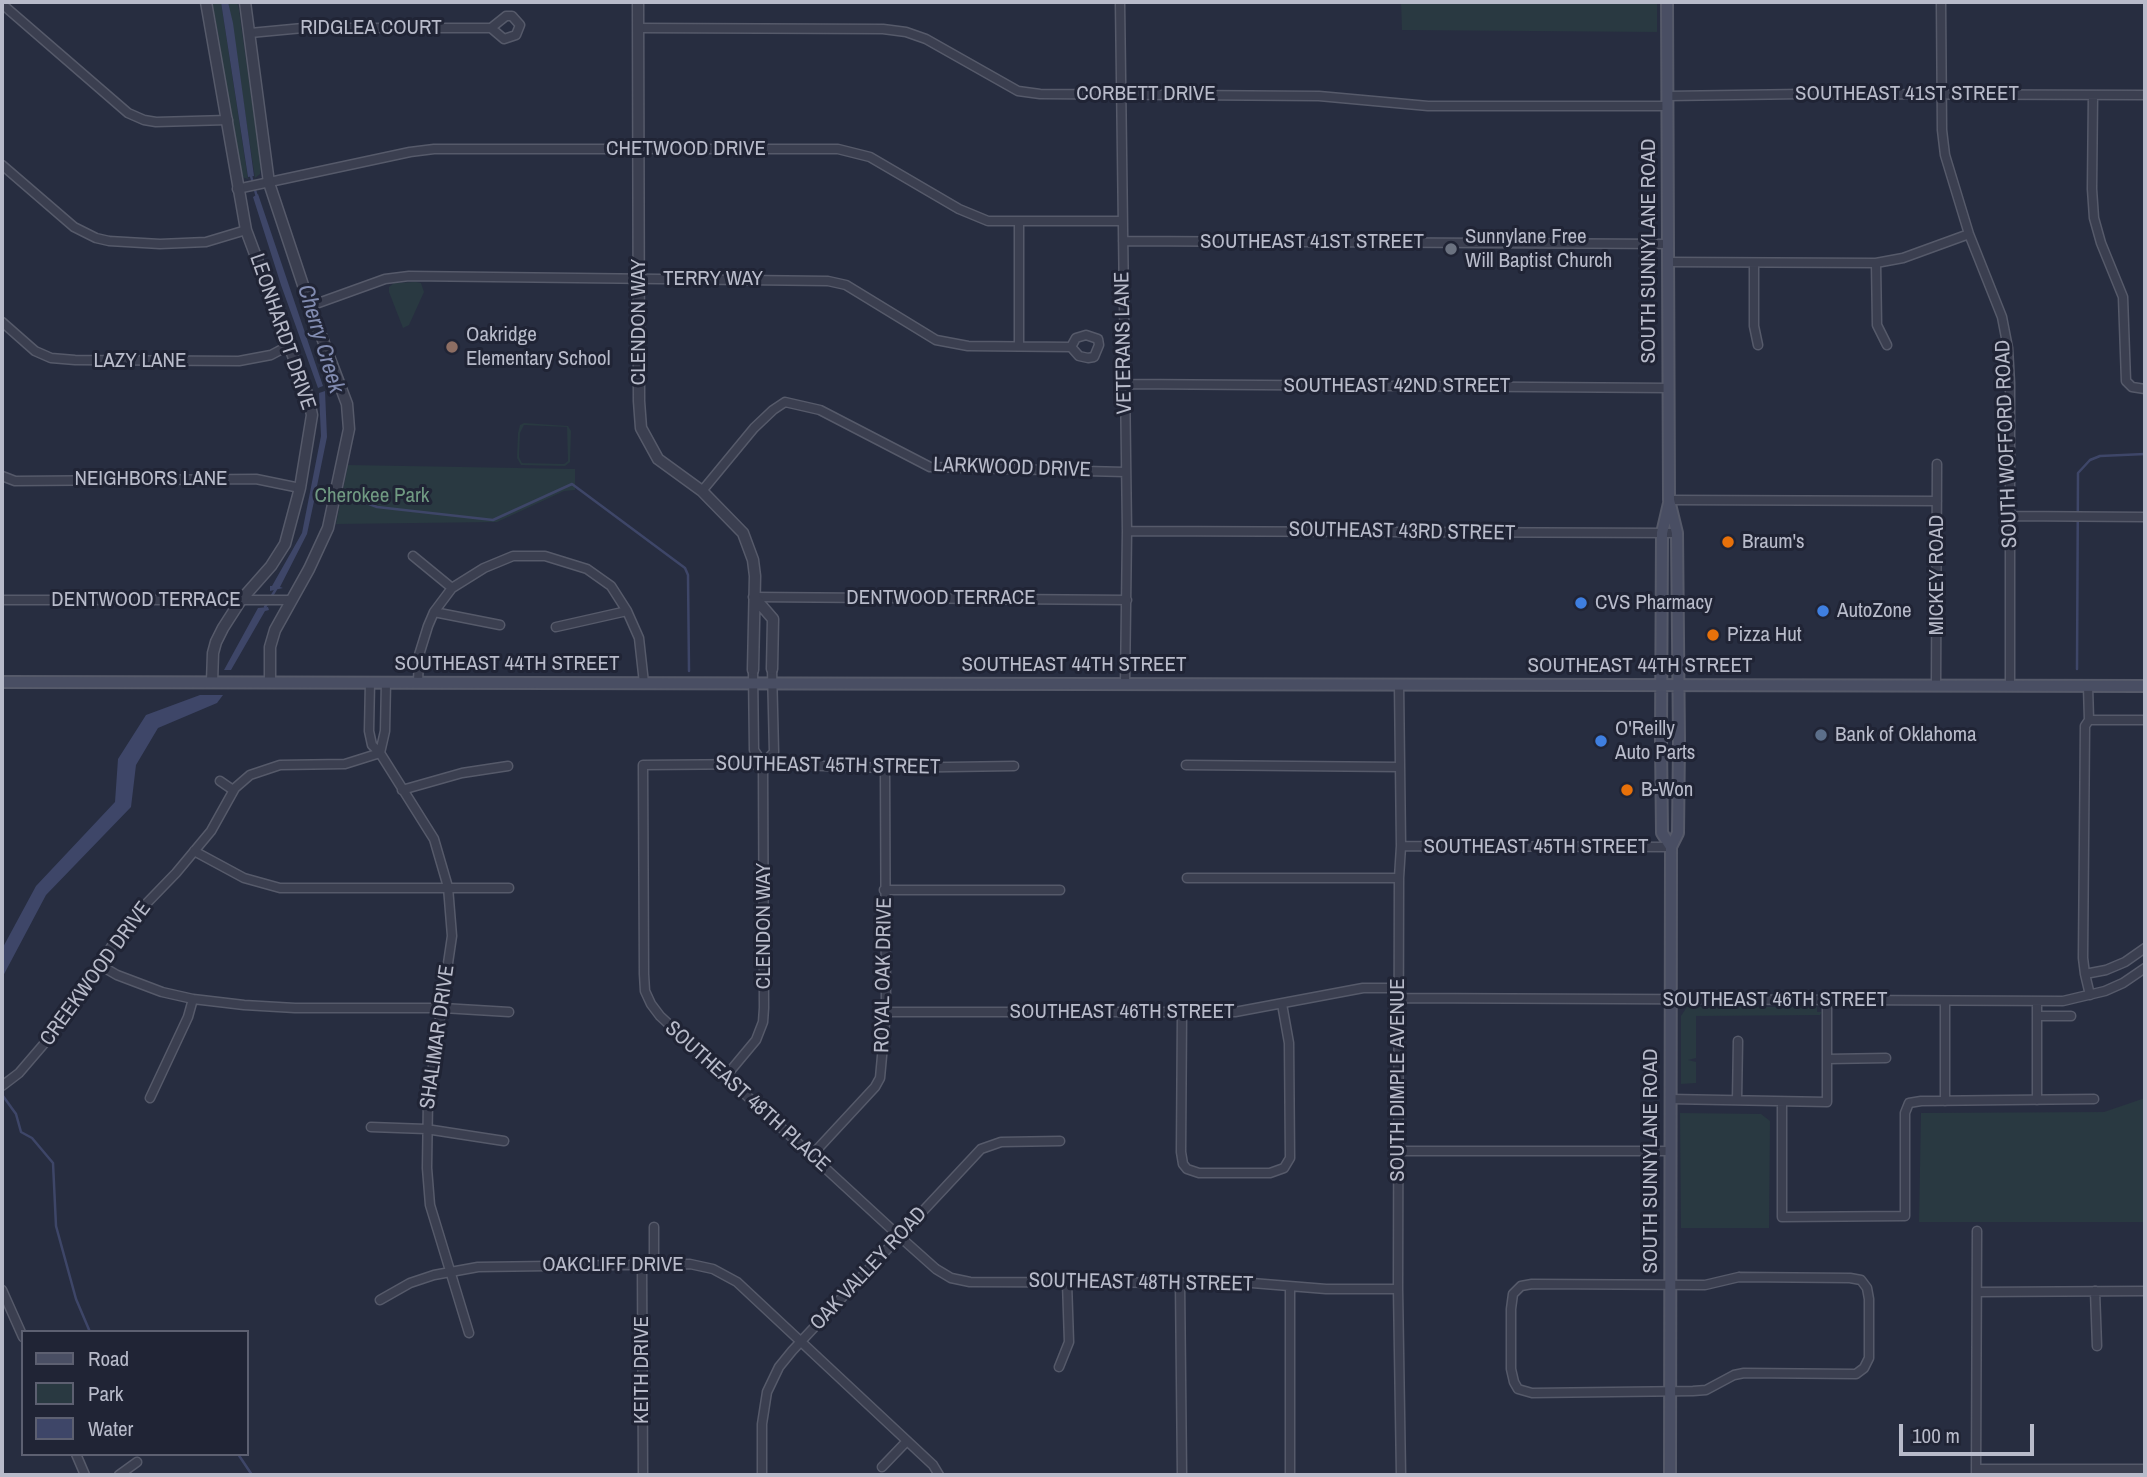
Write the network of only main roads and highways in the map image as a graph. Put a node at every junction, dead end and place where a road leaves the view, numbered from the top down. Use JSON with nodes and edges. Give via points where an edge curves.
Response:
{"nodes":[{"id":1,"x":1668,"y":2,"type":"edge"},
{"id":2,"x":1670,"y":500,"type":"junction"},
{"id":3,"x":2,"y":682,"type":"edge"},
{"id":4,"x":1661,"y":686,"type":"junction"},
{"id":5,"x":1679,"y":686,"type":"junction"},
{"id":6,"x":2145,"y":686,"type":"edge"},
{"id":7,"x":1671,"y":847,"type":"junction"},
{"id":8,"x":1670,"y":1475,"type":"edge"}],
"edges":[{"from":1,"to":2,"type":"main road","name":"SOUTH SUNNYLANE ROAD"},
{"from":2,"to":4,"type":"main road","name":"SOUTH SUNNYLANE ROAD","via":[[1662,533]]},
{"from":2,"to":5,"type":"main road","name":"SOUTH SUNNYLANE ROAD","via":[[1677,533]]},
{"from":3,"to":4,"type":"main road","name":"SOUTHEAST 44TH STREET"},
{"from":4,"to":5,"type":"main road","name":"SOUTHEAST 44TH STREET"},
{"from":4,"to":7,"type":"main road","name":"SOUTH SUNNYLANE ROAD","via":[[1662,833]]},
{"from":5,"to":6,"type":"main road","name":"SOUTHEAST 44TH STREET"},
{"from":5,"to":7,"type":"main road","name":"SOUTH SUNNYLANE ROAD","via":[[1678,834]]},
{"from":7,"to":8,"type":"main road","name":"SOUTH SUNNYLANE ROAD"}]}
